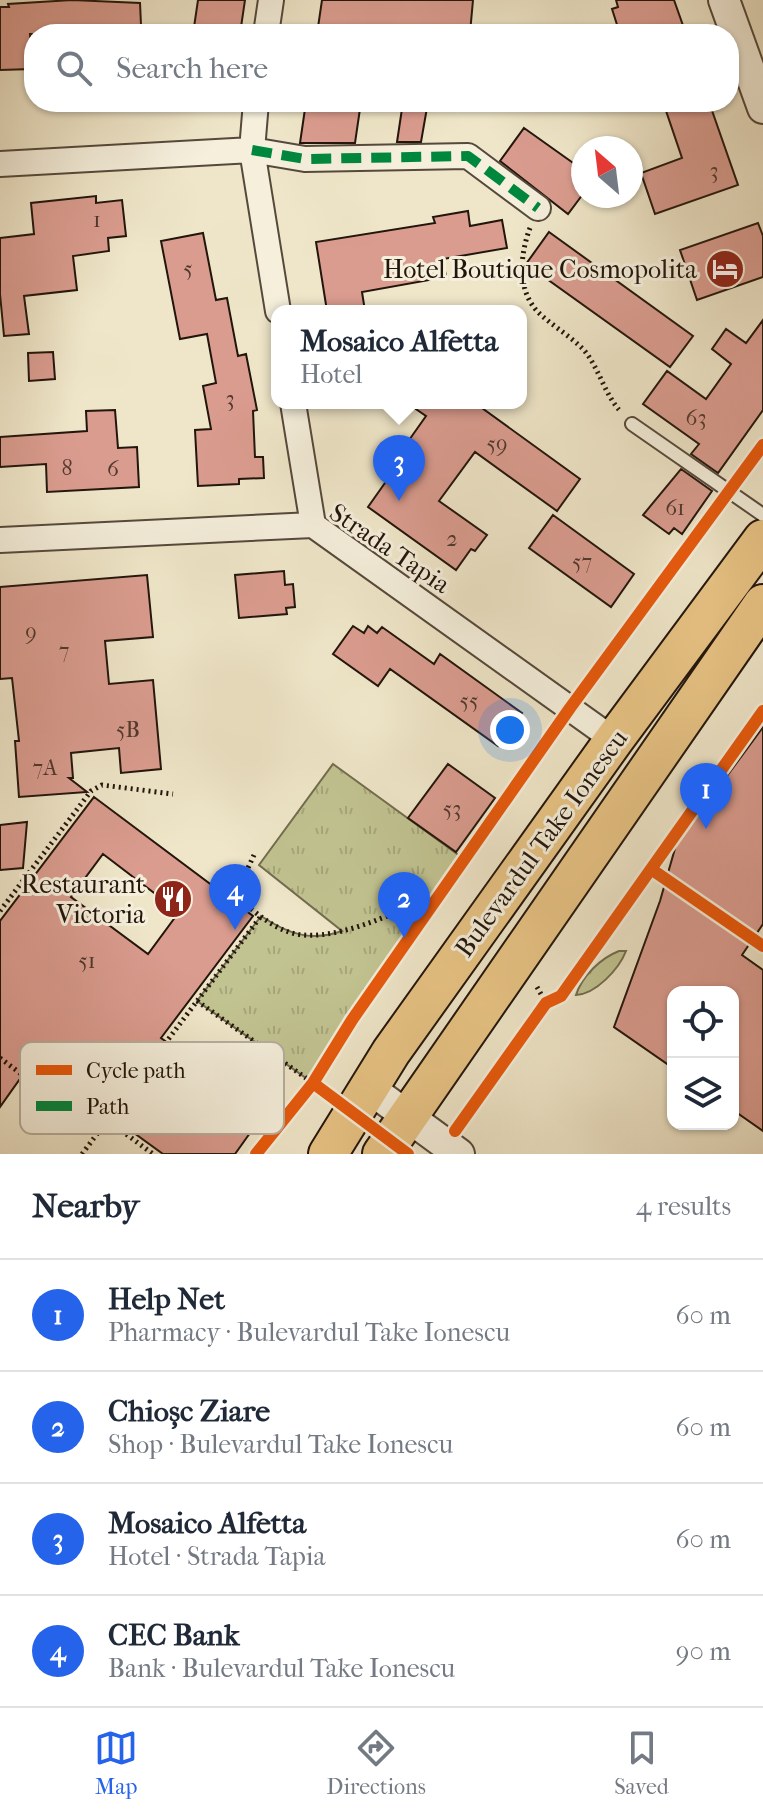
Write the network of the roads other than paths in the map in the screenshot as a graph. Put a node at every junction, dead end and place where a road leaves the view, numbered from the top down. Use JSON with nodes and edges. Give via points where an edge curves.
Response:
{"nodes":[{"id":1,"x":271,"y":0,"type":"edge"},
{"id":2,"x":724,"y":0,"type":"edge"},
{"id":3,"x":267,"y":24,"type":"edge"},
{"id":4,"x":733,"y":24,"type":"edge"},
{"id":5,"x":739,"y":42,"type":"edge"},
{"id":6,"x":763,"y":108,"type":"edge"},
{"id":7,"x":255,"y":112,"type":"edge"},
{"id":8,"x":252,"y":150,"type":"junction"},
{"id":9,"x":0,"y":164,"type":"edge"},
{"id":10,"x":538,"y":208,"type":"road end"},
{"id":11,"x":277,"y":305,"type":"edge"},
{"id":12,"x":294,"y":409,"type":"edge"},
{"id":13,"x":632,"y":424,"type":"road end"},
{"id":14,"x":763,"y":515,"type":"edge"},
{"id":15,"x":313,"y":525,"type":"junction"},
{"id":16,"x":763,"y":539,"type":"edge"},
{"id":17,"x":0,"y":540,"type":"edge"},
{"id":18,"x":763,"y":604,"type":"edge"},
{"id":19,"x":614,"y":740,"type":"junction"},
{"id":20,"x":369,"y":1088,"type":"junction"},
{"id":21,"x":408,"y":1117,"type":"junction"},
{"id":22,"x":328,"y":1154,"type":"edge"},
{"id":23,"x":382,"y":1154,"type":"edge"},
{"id":24,"x":459,"y":1154,"type":"edge"}],
"edges":[{"from":1,"to":3,"type":"street"},
{"from":2,"to":4,"type":"street"},
{"from":5,"to":6,"type":"street"},
{"from":7,"to":8,"type":"street"},
{"from":8,"to":9,"type":"street"},
{"from":8,"to":10,"type":"street","via":[[305,159],[468,156]]},
{"from":8,"to":11,"type":"street"},
{"from":12,"to":15,"type":"street"},
{"from":13,"to":14,"type":"lane"},
{"from":15,"to":17,"type":"street","name":"Strada Tapia"},
{"from":15,"to":19,"type":"street","name":"Strada Tapia"},
{"from":16,"to":19,"type":"main road","name":"Bulevardul Take Ionescu"},
{"from":18,"to":21,"type":"main road","name":"Bulevardul Take Ionescu"},
{"from":19,"to":20,"type":"main road","name":"Bulevardul Take Ionescu"},
{"from":20,"to":21,"type":"street"},
{"from":20,"to":22,"type":"main road","name":"Bulevardul Take Ionescu"},
{"from":21,"to":23,"type":"main road","name":"Bulevardul Take Ionescu"},
{"from":21,"to":24,"type":"street"}]}
